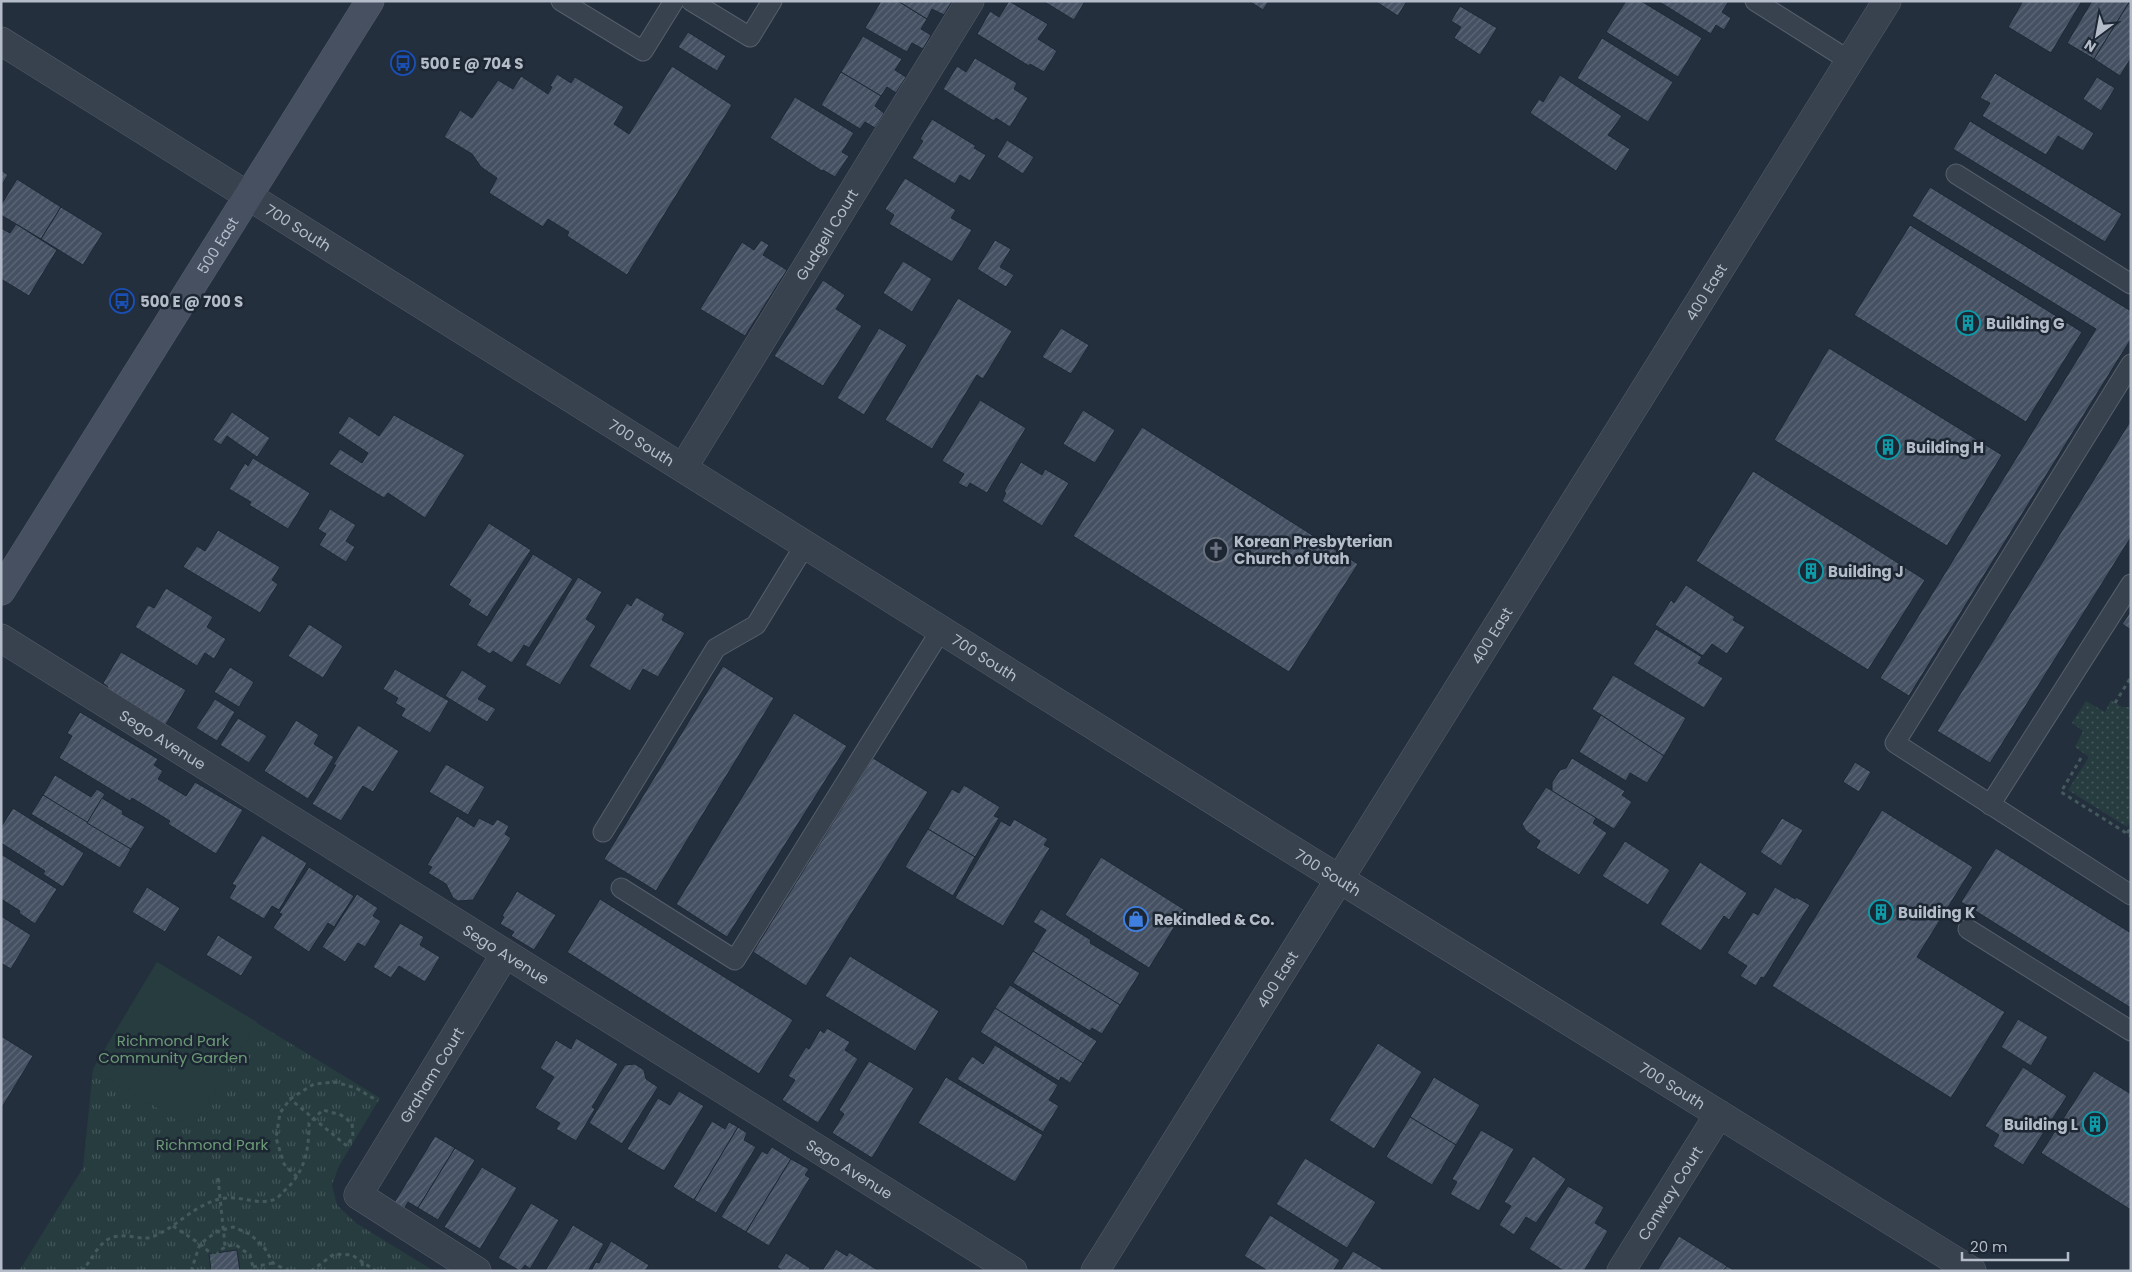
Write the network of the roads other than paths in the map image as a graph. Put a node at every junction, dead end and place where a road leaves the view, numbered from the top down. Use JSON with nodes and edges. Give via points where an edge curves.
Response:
{"nodes":[{"id":1,"x":370,"y":1,"type":"edge"},
{"id":2,"x":561,"y":1,"type":"edge"},
{"id":3,"x":674,"y":1,"type":"edge"},
{"id":4,"x":691,"y":1,"type":"edge"},
{"id":5,"x":772,"y":1,"type":"edge"},
{"id":6,"x":970,"y":1,"type":"edge"},
{"id":7,"x":1755,"y":1,"type":"edge"},
{"id":8,"x":1887,"y":1,"type":"edge"},
{"id":9,"x":1,"y":41,"type":"edge"},
{"id":10,"x":1850,"y":61,"type":"junction"},
{"id":11,"x":1956,"y":174,"type":"dead end"},
{"id":12,"x":249,"y":195,"type":"junction"},
{"id":13,"x":2131,"y":284,"type":"edge"},
{"id":14,"x":2131,"y":364,"type":"edge"},
{"id":15,"x":683,"y":468,"type":"junction"},
{"id":16,"x":805,"y":545,"type":"junction"},
{"id":17,"x":2131,"y":584,"type":"edge"},
{"id":18,"x":1,"y":591,"type":"edge"},
{"id":19,"x":940,"y":630,"type":"junction"},
{"id":20,"x":1,"y":638,"type":"edge"},
{"id":21,"x":1990,"y":805,"type":"junction"},
{"id":22,"x":603,"y":832,"type":"dead end"},
{"id":23,"x":1339,"y":878,"type":"junction"},
{"id":24,"x":621,"y":888,"type":"dead end"},
{"id":25,"x":2131,"y":895,"type":"edge"},
{"id":26,"x":1968,"y":929,"type":"dead end"},
{"id":27,"x":505,"y":954,"type":"junction"},
{"id":28,"x":2131,"y":1031,"type":"edge"},
{"id":29,"x":1719,"y":1114,"type":"junction"},
{"id":30,"x":477,"y":1271,"type":"edge"},
{"id":31,"x":1013,"y":1271,"type":"edge"},
{"id":32,"x":1095,"y":1271,"type":"edge"},
{"id":33,"x":1621,"y":1271,"type":"edge"},
{"id":34,"x":1972,"y":1271,"type":"edge"}],
"edges":[{"from":1,"to":12,"type":"street","name":"500 East"},
{"from":2,"to":3,"type":"lane","via":[[643,51]]},
{"from":4,"to":5,"type":"lane","via":[[750,37]]},
{"from":6,"to":15,"type":"street","name":"Gudgell Court"},
{"from":7,"to":10,"type":"lane"},
{"from":8,"to":10,"type":"street","name":"400 East"},
{"from":9,"to":12,"type":"street","name":"700 South"},
{"from":10,"to":23,"type":"street","name":"400 East"},
{"from":11,"to":13,"type":"lane"},
{"from":12,"to":15,"type":"street","name":"700 South"},
{"from":12,"to":18,"type":"street","name":"500 East"},
{"from":14,"to":21,"type":"lane","via":[[1895,743]]},
{"from":15,"to":16,"type":"street","name":"700 South"},
{"from":16,"to":19,"type":"street","name":"700 South"},
{"from":16,"to":22,"type":"lane","via":[[756,625],[716,648]]},
{"from":17,"to":21,"type":"lane"},
{"from":19,"to":23,"type":"street","name":"700 South"},
{"from":19,"to":24,"type":"lane","via":[[735,960]]},
{"from":20,"to":27,"type":"street","name":"Sego Avenue"},
{"from":21,"to":25,"type":"lane"},
{"from":23,"to":29,"type":"street","name":"700 South"},
{"from":23,"to":32,"type":"street","name":"400 East"},
{"from":26,"to":28,"type":"lane"},
{"from":27,"to":30,"type":"street","name":"Graham Court","via":[[358,1195]]},
{"from":27,"to":31,"type":"street","name":"Sego Avenue"},
{"from":29,"to":33,"type":"street","name":"Conway Court"},
{"from":29,"to":34,"type":"street","name":"700 South"}]}
